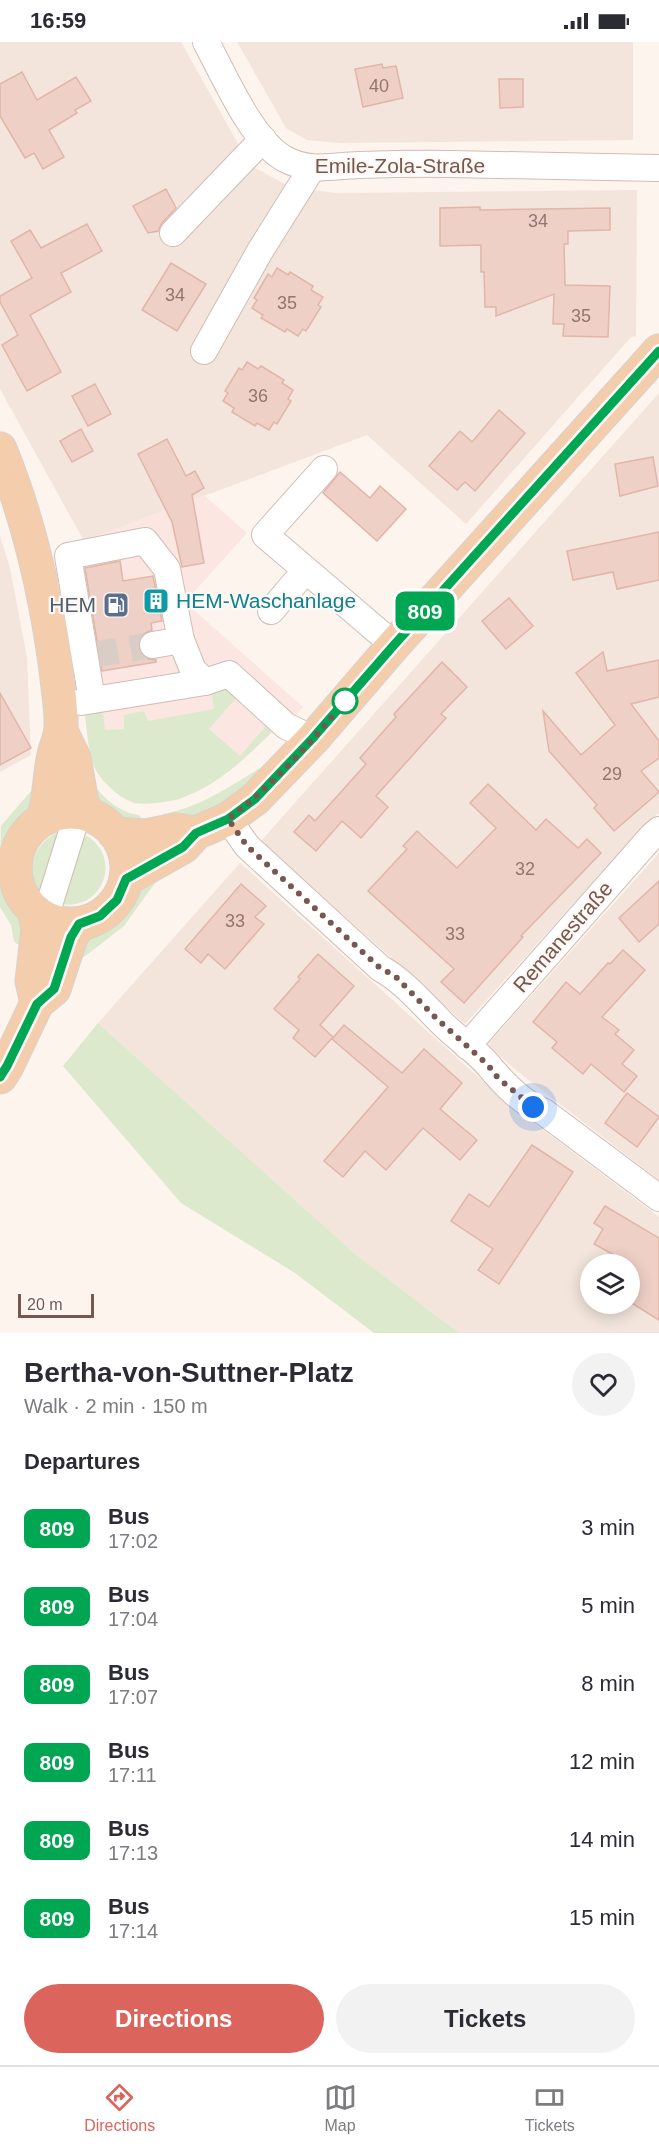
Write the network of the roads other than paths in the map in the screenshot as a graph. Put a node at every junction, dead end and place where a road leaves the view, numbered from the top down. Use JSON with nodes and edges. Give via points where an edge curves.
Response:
{"nodes":[{"id":1,"x":206,"y":42,"type":"edge"},
{"id":2,"x":263,"y":139,"type":"junction"},
{"id":3,"x":312,"y":168,"type":"junction"},
{"id":4,"x":659,"y":168,"type":"edge"},
{"id":5,"x":173,"y":233,"type":"dead end"},
{"id":6,"x":204,"y":351,"type":"dead end"},
{"id":7,"x":659,"y":351,"type":"edge"},
{"id":8,"x":0,"y":449,"type":"edge"},
{"id":9,"x":324,"y":469,"type":"dead end"},
{"id":10,"x":305,"y":571,"type":"junction"},
{"id":11,"x":271,"y":611,"type":"dead end"},
{"id":12,"x":181,"y":640,"type":"junction"},
{"id":13,"x":153,"y":645,"type":"tunnel mouth"},
{"id":14,"x":394,"y":645,"type":"junction"},
{"id":15,"x":199,"y":676,"type":"junction"},
{"id":16,"x":61,"y":731,"type":"junction"},
{"id":17,"x":312,"y":739,"type":"junction"},
{"id":18,"x":83,"y":813,"type":"junction"},
{"id":19,"x":43,"y":819,"type":"junction"},
{"id":20,"x":228,"y":819,"type":"junction"},
{"id":21,"x":659,"y":830,"type":"edge"},
{"id":22,"x":196,"y":833,"type":"junction"},
{"id":23,"x":115,"y":834,"type":"junction"},
{"id":24,"x":126,"y":879,"type":"junction"},
{"id":25,"x":39,"y":915,"type":"junction"},
{"id":26,"x":79,"y":924,"type":"junction"},
{"id":27,"x":37,"y":1004,"type":"junction"},
{"id":28,"x":468,"y":1046,"type":"junction"},
{"id":29,"x":0,"y":1077,"type":"edge"},
{"id":30,"x":659,"y":1198,"type":"edge"}],
"edges":[{"from":1,"to":2,"type":"street","name":"Emile-Zola-Straße"},
{"from":2,"to":3,"type":"street","name":"Emile-Zola-Straße","via":[[282,158]]},
{"from":2,"to":5,"type":"street"},
{"from":3,"to":4,"type":"street","name":"Emile-Zola-Straße","via":[[437,164]]},
{"from":3,"to":6,"type":"street","via":[[260,250]]},
{"from":7,"to":14,"type":"main road"},
{"from":8,"to":16,"type":"main road","via":[[37,562],[52,643]]},
{"from":9,"to":10,"type":"street","via":[[265,535]]},
{"from":10,"to":11,"type":"street"},
{"from":10,"to":14,"type":"street"},
{"from":12,"to":13,"type":"street"},
{"from":12,"to":15,"type":"street"},
{"from":12,"to":15,"type":"street","via":[[167,569],[144,541],[68,556],[89,656],[87,696]]},
{"from":14,"to":17,"type":"main road"},
{"from":15,"to":17,"type":"street","via":[[229,674],[286,726]]},
{"from":16,"to":18,"type":"main road","via":[[74,758]]},
{"from":16,"to":19,"type":"main road"},
{"from":17,"to":20,"type":"main road","via":[[255,799]]},
{"from":18,"to":19,"type":"main road","via":[[60,813]]},
{"from":18,"to":23,"type":"main road","via":[[103,822]]},
{"from":18,"to":25,"type":"street"},
{"from":19,"to":25,"type":"main road","via":[[27,833],[16,852],[14,874],[20,894]]},
{"from":20,"to":22,"type":"main road"},
{"from":20,"to":28,"type":"street","via":[[247,846],[276,874],[380,968],[395,976]]},
{"from":21,"to":28,"type":"street","name":"Remanestraße"},
{"from":22,"to":23,"type":"main road","via":[[176,830],[146,836]]},
{"from":22,"to":24,"type":"main road","via":[[183,847]]},
{"from":23,"to":24,"type":"main road","via":[[127,864]]},
{"from":24,"to":26,"type":"main road","via":[[117,900],[100,916]]},
{"from":25,"to":26,"type":"main road","via":[[56,923]]},
{"from":25,"to":27,"type":"main road","via":[[32,981]]},
{"from":26,"to":27,"type":"main road","via":[[54,989]]},
{"from":27,"to":29,"type":"main road"},
{"from":28,"to":30,"type":"street","via":[[533,1107]]}]}
